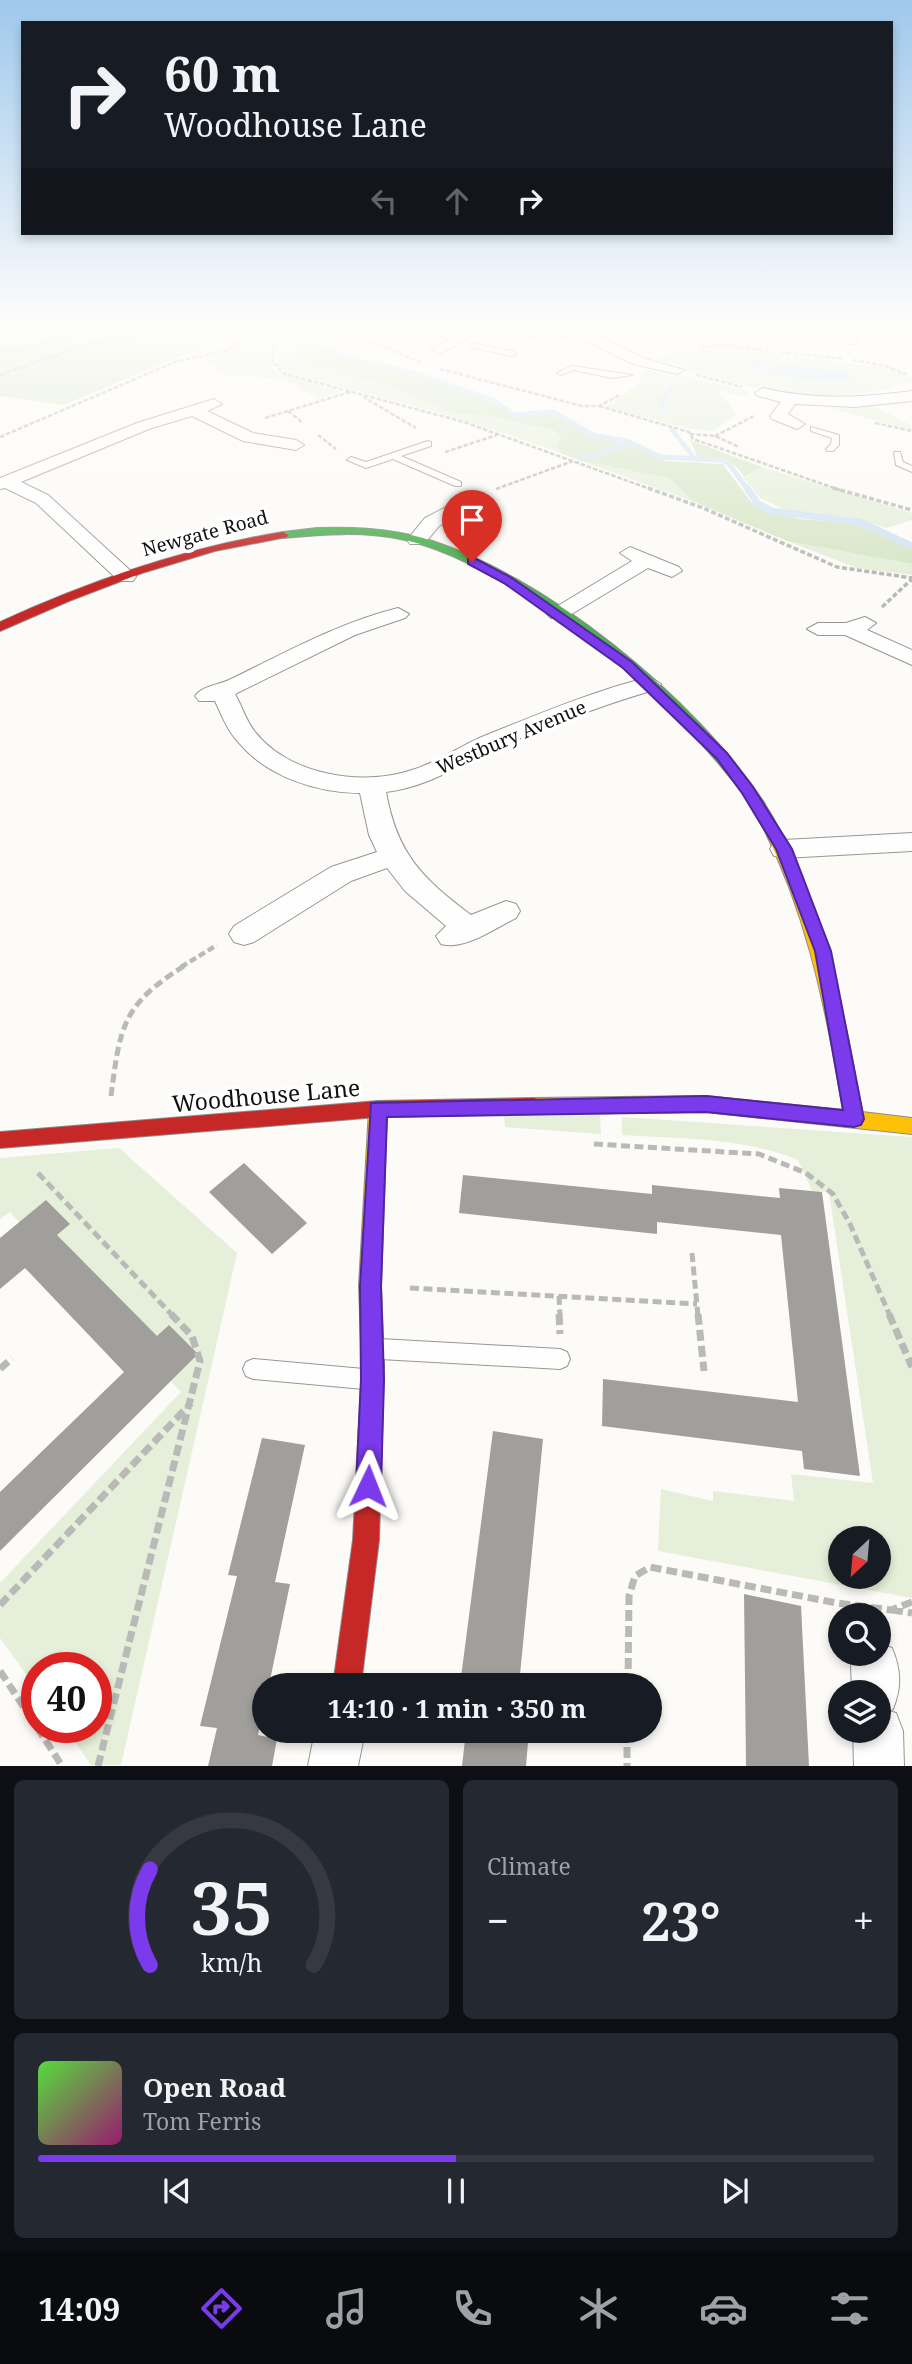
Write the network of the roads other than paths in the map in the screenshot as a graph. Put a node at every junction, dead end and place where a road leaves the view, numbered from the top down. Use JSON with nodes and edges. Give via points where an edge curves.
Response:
{"nodes":[{"id":1,"x":191,"y":410,"type":"edge"},
{"id":2,"x":192,"y":410,"type":"edge"},
{"id":3,"x":782,"y":410,"type":"edge"},
{"id":4,"x":896,"y":410,"type":"edge"},
{"id":5,"x":904,"y":415,"type":"dead end"},
{"id":6,"x":806,"y":427,"type":"joint"},
{"id":7,"x":267,"y":441,"type":"junction"},
{"id":8,"x":296,"y":445,"type":"dead end"},
{"id":9,"x":439,"y":449,"type":"dead end"},
{"id":10,"x":830,"y":449,"type":"dead end"},
{"id":11,"x":897,"y":454,"type":"dead end"},
{"id":12,"x":254,"y":456,"type":"dead end"},
{"id":13,"x":394,"y":456,"type":"junction"},
{"id":14,"x":351,"y":460,"type":"dead end"},
{"id":15,"x":912,"y":469,"type":"edge"},
{"id":16,"x":3,"y":483,"type":"edge"},
{"id":17,"x":458,"y":484,"type":"joint"},
{"id":18,"x":417,"y":540,"type":"junction"},
{"id":19,"x":672,"y":571,"type":"dead end"},
{"id":20,"x":126,"y":577,"type":"junction"},
{"id":21,"x":379,"y":613,"type":"dead end"},
{"id":22,"x":558,"y":614,"type":"junction"},
{"id":23,"x":0,"y":627,"type":"edge"},
{"id":24,"x":818,"y":629,"type":"dead end"},
{"id":25,"x":912,"y":658,"type":"edge"},
{"id":26,"x":650,"y":684,"type":"junction"},
{"id":27,"x":372,"y":787,"type":"junction"},
{"id":28,"x":912,"y":842,"type":"edge"},
{"id":29,"x":784,"y":849,"type":"junction"},
{"id":30,"x":391,"y":857,"type":"junction"},
{"id":31,"x":506,"y":911,"type":"dead end"},
{"id":32,"x":244,"y":934,"type":"road end"},
{"id":33,"x":378,"y":1109,"type":"junction"},
{"id":34,"x":854,"y":1119,"type":"junction"},
{"id":35,"x":912,"y":1126,"type":"edge"},
{"id":36,"x":0,"y":1140,"type":"edge"},
{"id":37,"x":371,"y":1349,"type":"junction"},
{"id":38,"x":560,"y":1359,"type":"road end"},
{"id":39,"x":253,"y":1369,"type":"dead end"},
{"id":40,"x":373,"y":1379,"type":"junction"},
{"id":41,"x":349,"y":1673,"type":"edge"},
{"id":42,"x":338,"y":1743,"type":"edge"},
{"id":43,"x":878,"y":1743,"type":"edge"},
{"id":44,"x":333,"y":1766,"type":"edge"},
{"id":45,"x":879,"y":1766,"type":"edge"}],
"edges":[{"from":1,"to":16,"type":"street"},
{"from":2,"to":7,"type":"street","via":[[228,429]]},
{"from":3,"to":6,"type":"street","via":[[778,416]]},
{"from":4,"to":5,"type":"street"},
{"from":6,"to":10,"type":"lane","via":[[836,437]]},
{"from":7,"to":8,"type":"street"},
{"from":7,"to":12,"type":"street"},
{"from":9,"to":13,"type":"lane","via":[[430,440]]},
{"from":11,"to":15,"type":"lane","via":[[899,463]]},
{"from":13,"to":14,"type":"lane","via":[[366,465]]},
{"from":13,"to":17,"type":"lane"},
{"from":16,"to":20,"type":"street","via":[[42,499]]},
{"from":17,"to":18,"type":"street","via":[[481,497],[432,522]]},
{"from":18,"to":20,"type":"street","name":"Newgate Road","via":[[336,530],[268,535]]},
{"from":18,"to":22,"type":"street","name":"Newgate Road","via":[[508,580]]},
{"from":19,"to":22,"type":"street","via":[[635,556]]},
{"from":20,"to":23,"type":"street","name":"Newgate Road"},
{"from":21,"to":27,"type":"street","name":"Westbury Avenue","via":[[214,694],[248,739],[270,757],[304,774]]},
{"from":22,"to":26,"type":"street","name":"Newgate Road"},
{"from":24,"to":25,"type":"street","via":[[857,626]]},
{"from":26,"to":27,"type":"street","name":"Westbury Avenue","via":[[485,744],[422,776]]},
{"from":26,"to":29,"type":"street","name":"Newgate Road","via":[[722,756]]},
{"from":27,"to":30,"type":"street"},
{"from":28,"to":29,"type":"street"},
{"from":29,"to":34,"type":"street","name":"Newgate Road","via":[[823,951]]},
{"from":30,"to":31,"type":"street","via":[[459,932]]},
{"from":30,"to":32,"type":"street","via":[[341,874]]},
{"from":33,"to":34,"type":"street","name":"Woodhouse Lane","via":[[706,1104]]},
{"from":33,"to":36,"type":"street","name":"Woodhouse Lane"},
{"from":33,"to":37,"type":"street"},
{"from":34,"to":35,"type":"street","name":"Woodhouse Lane"},
{"from":37,"to":38,"type":"lane"},
{"from":37,"to":40,"type":"street"},
{"from":39,"to":40,"type":"lane"},
{"from":40,"to":41,"type":"street","via":[[366,1540]]},
{"from":42,"to":44,"type":"street"},
{"from":43,"to":45,"type":"street"}]}
